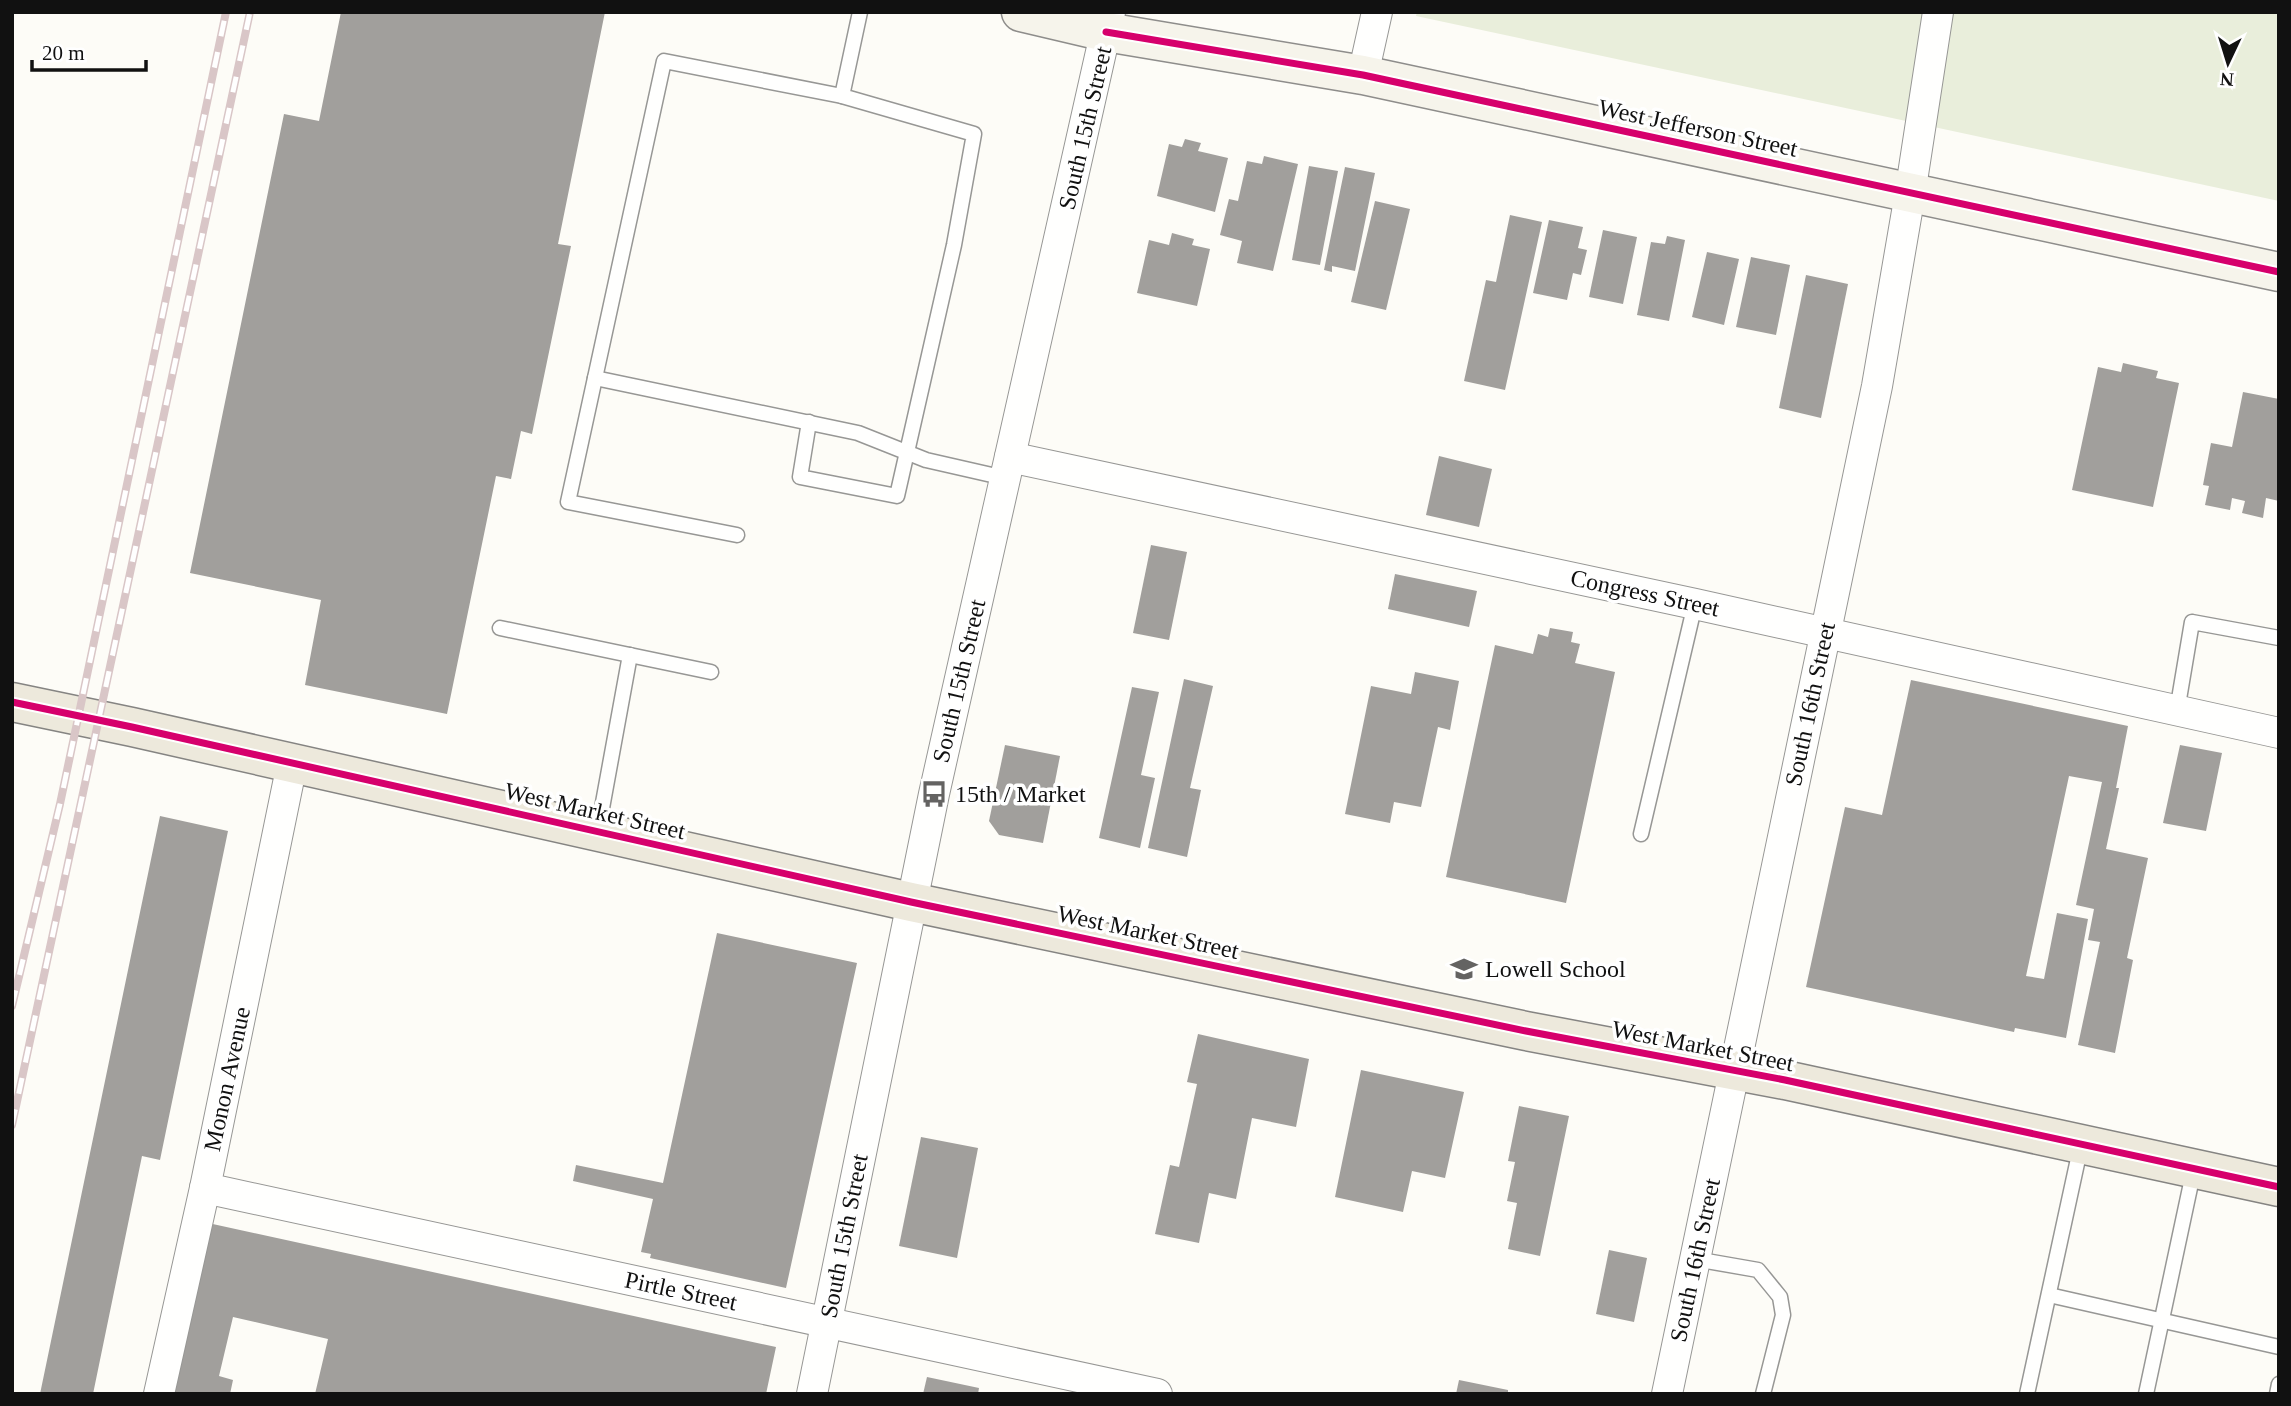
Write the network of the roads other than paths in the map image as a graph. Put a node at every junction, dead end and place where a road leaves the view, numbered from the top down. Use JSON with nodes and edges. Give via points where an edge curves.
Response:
{"nodes":[{"id":1,"x":860,"y":12,"type":"edge"},
{"id":2,"x":1021,"y":12,"type":"edge"},
{"id":3,"x":1377,"y":12,"type":"edge"},
{"id":4,"x":1938,"y":12,"type":"edge"},
{"id":5,"x":1108,"y":22,"type":"edge"},
{"id":6,"x":1363,"y":75,"type":"junction"},
{"id":7,"x":842,"y":96,"type":"junction"},
{"id":8,"x":1910,"y":194,"type":"junction"},
{"id":9,"x":2279,"y":272,"type":"edge"},
{"id":10,"x":594,"y":377,"type":"junction"},
{"id":11,"x":809,"y":422,"type":"junction"},
{"id":12,"x":906,"y":452,"type":"junction"},
{"id":13,"x":1007,"y":468,"type":"junction"},
{"id":14,"x":737,"y":535,"type":"dead end"},
{"id":15,"x":1695,"y":604,"type":"junction"},
{"id":16,"x":499,"y":628,"type":"dead end"},
{"id":17,"x":1826,"y":633,"type":"junction"},
{"id":18,"x":2279,"y":638,"type":"edge"},
{"id":19,"x":630,"y":655,"type":"junction"},
{"id":20,"x":711,"y":672,"type":"dead end"},
{"id":21,"x":12,"y":702,"type":"edge"},
{"id":22,"x":2177,"y":711,"type":"junction"},
{"id":23,"x":2279,"y":733,"type":"edge"},
{"id":24,"x":292,"y":764,"type":"junction"},
{"id":25,"x":597,"y":831,"type":"junction"},
{"id":26,"x":1641,"y":834,"type":"dead end"},
{"id":27,"x":911,"y":902,"type":"junction"},
{"id":28,"x":1734,"y":1072,"type":"junction"},
{"id":29,"x":2082,"y":1144,"type":"junction"},
{"id":30,"x":2194,"y":1168,"type":"junction"},
{"id":31,"x":2279,"y":1187,"type":"edge"},
{"id":32,"x":205,"y":1188,"type":"junction"},
{"id":33,"x":1695,"y":1259,"type":"junction"},
{"id":34,"x":2049,"y":1296,"type":"junction"},
{"id":35,"x":2162,"y":1319,"type":"junction"},
{"id":36,"x":827,"y":1322,"type":"junction"},
{"id":37,"x":2279,"y":1347,"type":"edge"},
{"id":38,"x":2279,"y":1384,"type":"edge"},
{"id":39,"x":159,"y":1394,"type":"edge"},
{"id":40,"x":812,"y":1394,"type":"edge"},
{"id":41,"x":1157,"y":1394,"type":"edge"},
{"id":42,"x":1667,"y":1394,"type":"edge"},
{"id":43,"x":1763,"y":1394,"type":"edge"},
{"id":44,"x":2027,"y":1394,"type":"edge"},
{"id":45,"x":2146,"y":1394,"type":"edge"},
{"id":46,"x":2277,"y":1394,"type":"edge"}],
"edges":[{"from":1,"to":7,"type":"lane"},
{"from":2,"to":5,"type":"street","name":"West Jefferson Street"},
{"from":3,"to":6,"type":"street"},
{"from":4,"to":8,"type":"street","name":"South 16th Street"},
{"from":5,"to":6,"type":"street","name":"West Jefferson Street"},
{"from":5,"to":13,"type":"street","name":"South 15th Street"},
{"from":6,"to":8,"type":"street","name":"West Jefferson Street"},
{"from":7,"to":10,"type":"lane","via":[[664,61]]},
{"from":7,"to":12,"type":"lane","via":[[974,134],[954,245]]},
{"from":8,"to":9,"type":"street","name":"West Jefferson Street"},
{"from":8,"to":17,"type":"street","name":"South 16th Street","via":[[1877,386]]},
{"from":10,"to":11,"type":"lane"},
{"from":10,"to":14,"type":"lane","via":[[568,502]]},
{"from":11,"to":12,"type":"lane","via":[[858,433]]},
{"from":11,"to":12,"type":"lane","via":[[800,477],[897,496]]},
{"from":12,"to":13,"type":"lane","via":[[926,460]]},
{"from":13,"to":15,"type":"street","name":"Congress Street"},
{"from":13,"to":27,"type":"street","name":"South 15th Street"},
{"from":15,"to":17,"type":"street","name":"Congress Street"},
{"from":15,"to":26,"type":"lane"},
{"from":16,"to":19,"type":"lane"},
{"from":17,"to":22,"type":"street","name":"Congress Street"},
{"from":17,"to":28,"type":"street","name":"South 16th Street"},
{"from":18,"to":22,"type":"lane","via":[[2192,622]]},
{"from":19,"to":20,"type":"lane"},
{"from":19,"to":25,"type":"lane"},
{"from":21,"to":24,"type":"main road","name":"West Market Street"},
{"from":22,"to":23,"type":"street","name":"Congress Street"},
{"from":24,"to":25,"type":"main road","name":"West Market Street"},
{"from":24,"to":32,"type":"street","name":"Monon Avenue"},
{"from":25,"to":27,"type":"main road","name":"West Market Street"},
{"from":27,"to":28,"type":"main road","name":"West Market Street"},
{"from":27,"to":36,"type":"street","name":"South 15th Street"},
{"from":28,"to":29,"type":"main road","name":"West Market Street"},
{"from":28,"to":33,"type":"street","name":"South 16th Street"},
{"from":29,"to":30,"type":"main road","name":"West Market Street"},
{"from":29,"to":34,"type":"lane"},
{"from":30,"to":31,"type":"main road","name":"West Market Street"},
{"from":30,"to":35,"type":"lane"},
{"from":32,"to":36,"type":"street","name":"Pirtle Street"},
{"from":32,"to":39,"type":"street","name":"Monon Avenue"},
{"from":33,"to":42,"type":"street","name":"South 16th Street"},
{"from":33,"to":43,"type":"lane","via":[[1758,1270],[1780,1297],[1783,1315]]},
{"from":34,"to":35,"type":"lane"},
{"from":34,"to":44,"type":"lane"},
{"from":35,"to":37,"type":"lane"},
{"from":35,"to":45,"type":"lane"},
{"from":36,"to":40,"type":"street","name":"South 15th Street"},
{"from":36,"to":41,"type":"street","name":"Pirtle Street"},
{"from":38,"to":46,"type":"lane"}]}
